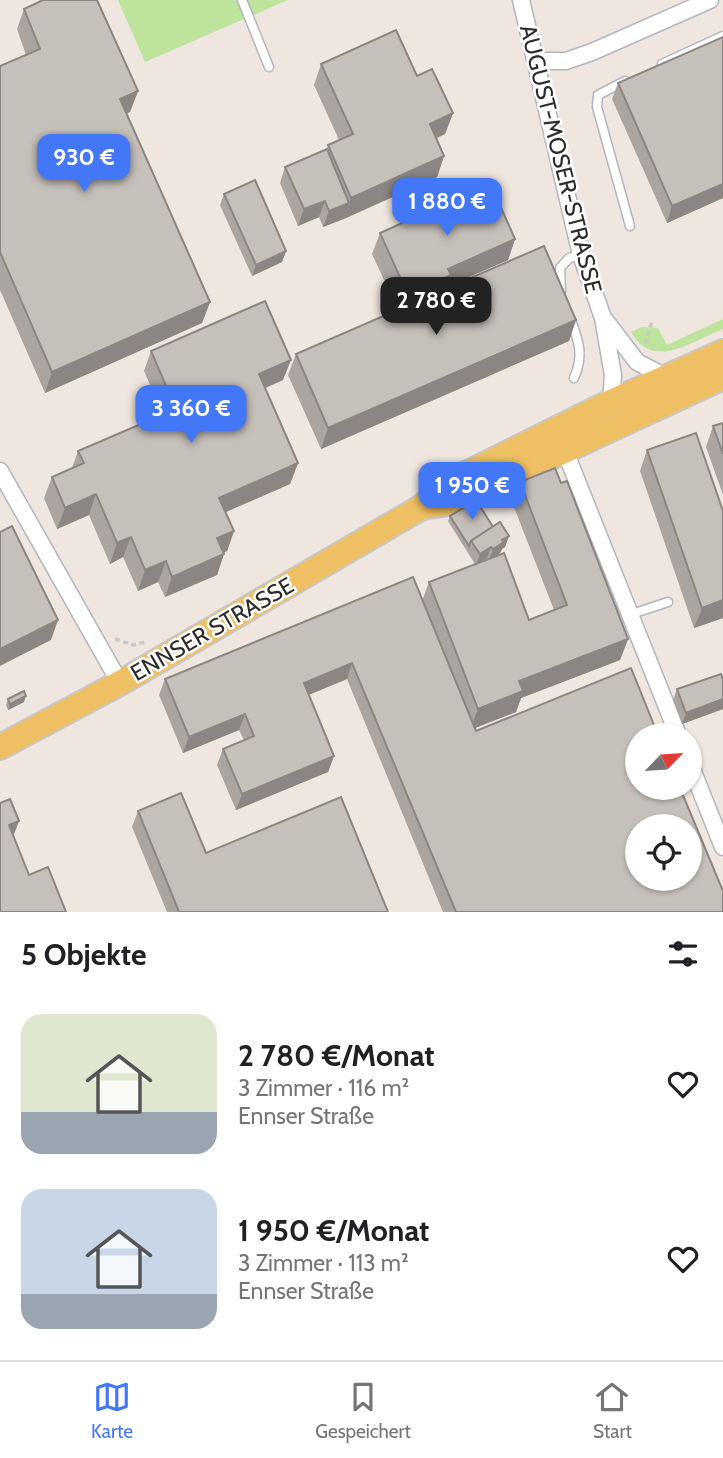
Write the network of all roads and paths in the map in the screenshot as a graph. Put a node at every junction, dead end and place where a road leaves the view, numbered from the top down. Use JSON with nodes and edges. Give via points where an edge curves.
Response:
{"nodes":[{"id":1,"x":242,"y":0,"type":"edge"},
{"id":2,"x":521,"y":0,"type":"edge"},
{"id":3,"x":710,"y":0,"type":"edge"},
{"id":4,"x":723,"y":36,"type":"edge"},
{"id":5,"x":536,"y":61,"type":"junction"},
{"id":6,"x":269,"y":66,"type":"dead end"},
{"id":7,"x":649,"y":70,"type":"edge"},
{"id":8,"x":637,"y":75,"type":"edge"},
{"id":9,"x":630,"y":226,"type":"dead end"},
{"id":10,"x":581,"y":255,"type":"junction"},
{"id":11,"x":564,"y":300,"type":"edge"},
{"id":12,"x":568,"y":312,"type":"edge"},
{"id":13,"x":603,"y":318,"type":"junction"},
{"id":14,"x":652,"y":321,"type":"dead end"},
{"id":15,"x":643,"y":352,"type":"dead end"},
{"id":16,"x":723,"y":352,"type":"edge"},
{"id":17,"x":666,"y":377,"type":"junction"},
{"id":18,"x":723,"y":377,"type":"edge"},
{"id":19,"x":574,"y":378,"type":"dead end"},
{"id":20,"x":611,"y":402,"type":"junction"},
{"id":21,"x":565,"y":452,"type":"junction"},
{"id":22,"x":0,"y":471,"type":"edge"},
{"id":23,"x":422,"y":507,"type":"junction"},
{"id":24,"x":668,"y":601,"type":"dead end"},
{"id":25,"x":629,"y":615,"type":"junction"},
{"id":26,"x":120,"y":683,"type":"junction"},
{"id":27,"x":673,"y":723,"type":"edge"},
{"id":28,"x":0,"y":747,"type":"edge"},
{"id":29,"x":702,"y":794,"type":"edge"},
{"id":30,"x":723,"y":847,"type":"edge"}],
"edges":[{"from":1,"to":6,"type":"lane"},
{"from":2,"to":5,"type":"street","name":"AUGUST-MOSER-STRASSE"},
{"from":3,"to":5,"type":"street","via":[[566,61]]},
{"from":4,"to":7,"type":"lane"},
{"from":5,"to":10,"type":"street","name":"AUGUST-MOSER-STRASSE"},
{"from":8,"to":9,"type":"lane","via":[[598,95],[597,107]]},
{"from":10,"to":11,"type":"lane","via":[[569,258],[560,268]]},
{"from":10,"to":13,"type":"street","name":"AUGUST-MOSER-STRASSE"},
{"from":12,"to":19,"type":"lane","via":[[581,362]]},
{"from":13,"to":17,"type":"street","name":"AUGUST-MOSER-STRASSE","via":[[637,362]]},
{"from":13,"to":20,"type":"street","name":"AUGUST-MOSER-STRASSE","via":[[613,375]]},
{"from":14,"to":15,"type":"path"},
{"from":16,"to":17,"type":"main road","name":"ENNSER STRASSE"},
{"from":17,"to":20,"type":"main road","name":"ENNSER STRASSE"},
{"from":18,"to":21,"type":"main road","name":"ENNSER STRASSE"},
{"from":20,"to":23,"type":"main road","name":"ENNSER STRASSE","via":[[446,484]]},
{"from":21,"to":23,"type":"main road","name":"ENNSER STRASSE","via":[[454,502]]},
{"from":21,"to":25,"type":"street"},
{"from":22,"to":26,"type":"street"},
{"from":23,"to":26,"type":"main road","name":"ENNSER STRASSE"},
{"from":24,"to":25,"type":"lane"},
{"from":25,"to":27,"type":"street"},
{"from":26,"to":28,"type":"main road","name":"ENNSER STRASSE"},
{"from":29,"to":30,"type":"street"}]}
